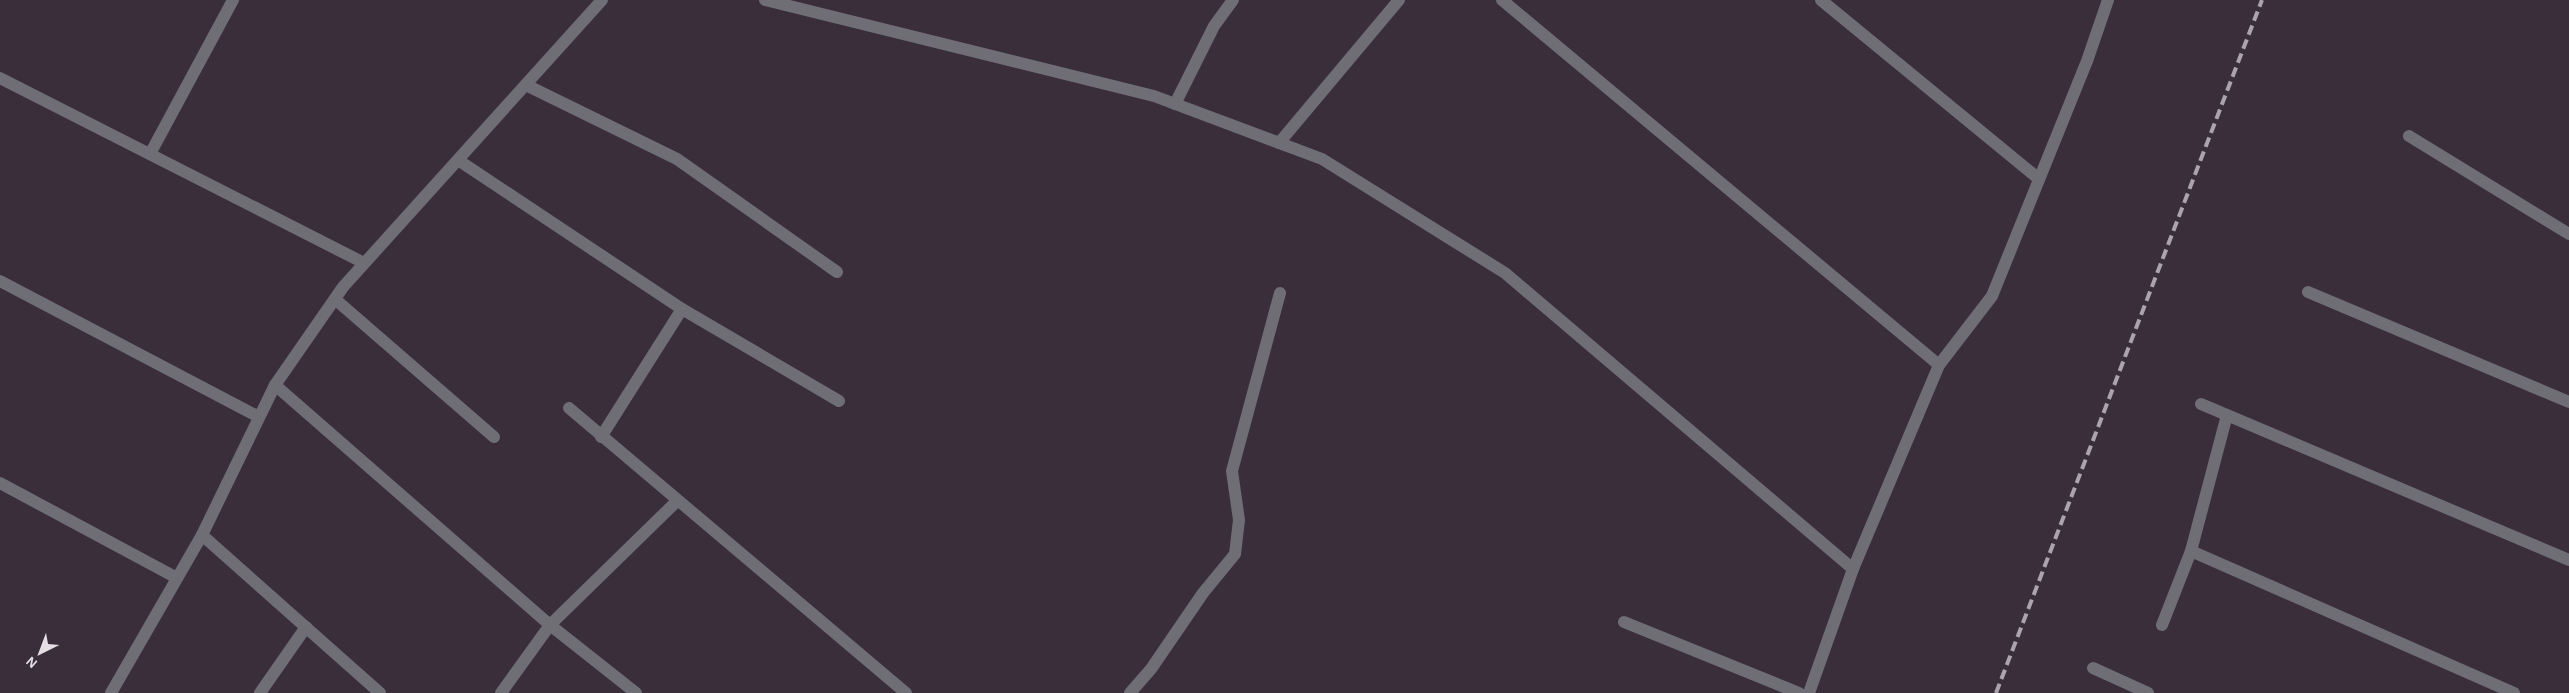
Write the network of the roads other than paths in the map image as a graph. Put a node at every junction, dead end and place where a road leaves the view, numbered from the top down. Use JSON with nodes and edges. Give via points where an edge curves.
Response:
{"nodes":[{"id":1,"x":233,"y":0,"type":"edge"},
{"id":2,"x":602,"y":0,"type":"edge"},
{"id":3,"x":765,"y":0,"type":"edge"},
{"id":4,"x":1232,"y":0,"type":"edge"},
{"id":5,"x":1399,"y":0,"type":"edge"},
{"id":6,"x":1502,"y":0,"type":"edge"},
{"id":7,"x":1822,"y":0,"type":"edge"},
{"id":8,"x":2108,"y":0,"type":"edge"},
{"id":9,"x":0,"y":78,"type":"edge"},
{"id":10,"x":526,"y":85,"type":"junction"},
{"id":11,"x":1175,"y":104,"type":"junction"},
{"id":12,"x":2409,"y":136,"type":"dead end"},
{"id":13,"x":1279,"y":143,"type":"junction"},
{"id":14,"x":150,"y":154,"type":"junction"},
{"id":15,"x":458,"y":160,"type":"junction"},
{"id":16,"x":2039,"y":179,"type":"junction"},
{"id":17,"x":2569,"y":234,"type":"edge"},
{"id":18,"x":364,"y":263,"type":"junction"},
{"id":19,"x":837,"y":272,"type":"dead end"},
{"id":20,"x":0,"y":281,"type":"edge"},
{"id":21,"x":2308,"y":292,"type":"dead end"},
{"id":22,"x":1280,"y":293,"type":"dead end"},
{"id":23,"x":336,"y":300,"type":"junction"},
{"id":24,"x":682,"y":309,"type":"junction"},
{"id":25,"x":1939,"y":365,"type":"junction"},
{"id":26,"x":275,"y":385,"type":"junction"},
{"id":27,"x":840,"y":402,"type":"dead end"},
{"id":28,"x":2569,"y":402,"type":"edge"},
{"id":29,"x":2201,"y":404,"type":"dead end"},
{"id":30,"x":569,"y":408,"type":"dead end"},
{"id":31,"x":2227,"y":415,"type":"junction"},
{"id":32,"x":260,"y":417,"type":"junction"},
{"id":33,"x":494,"y":437,"type":"dead end"},
{"id":34,"x":601,"y":437,"type":"junction"},
{"id":35,"x":0,"y":483,"type":"edge"},
{"id":36,"x":677,"y":501,"type":"junction"},
{"id":37,"x":202,"y":535,"type":"junction"},
{"id":38,"x":2192,"y":551,"type":"junction"},
{"id":39,"x":2569,"y":560,"type":"edge"},
{"id":40,"x":1853,"y":569,"type":"junction"},
{"id":41,"x":177,"y":578,"type":"junction"},
{"id":42,"x":1624,"y":622,"type":"dead end"},
{"id":43,"x":550,"y":624,"type":"junction"},
{"id":44,"x":2162,"y":625,"type":"dead end"},
{"id":45,"x":306,"y":627,"type":"junction"},
{"id":46,"x":2093,"y":668,"type":"dead end"},
{"id":47,"x":111,"y":693,"type":"edge"},
{"id":48,"x":260,"y":693,"type":"edge"},
{"id":49,"x":380,"y":693,"type":"edge"},
{"id":50,"x":501,"y":693,"type":"edge"},
{"id":51,"x":636,"y":693,"type":"edge"},
{"id":52,"x":906,"y":693,"type":"edge"},
{"id":53,"x":1130,"y":693,"type":"edge"},
{"id":54,"x":1799,"y":693,"type":"edge"},
{"id":55,"x":1809,"y":693,"type":"edge"},
{"id":56,"x":2148,"y":693,"type":"edge"},
{"id":57,"x":2514,"y":693,"type":"edge"}],
"edges":[{"from":1,"to":14,"type":"street"},
{"from":2,"to":10,"type":"street"},
{"from":3,"to":11,"type":"street","via":[[1154,96]]},
{"from":4,"to":11,"type":"street","via":[[1214,26]]},
{"from":5,"to":13,"type":"street"},
{"from":6,"to":25,"type":"street"},
{"from":7,"to":16,"type":"street"},
{"from":8,"to":16,"type":"street"},
{"from":9,"to":14,"type":"street"},
{"from":10,"to":15,"type":"street"},
{"from":10,"to":19,"type":"street","via":[[677,159]]},
{"from":11,"to":13,"type":"street"},
{"from":12,"to":17,"type":"street"},
{"from":13,"to":40,"type":"street","via":[[1322,159],[1505,273]]},
{"from":14,"to":18,"type":"street"},
{"from":15,"to":18,"type":"street"},
{"from":15,"to":24,"type":"street"},
{"from":16,"to":25,"type":"street","via":[[1992,296]]},
{"from":18,"to":23,"type":"street"},
{"from":20,"to":32,"type":"street"},
{"from":21,"to":28,"type":"street"},
{"from":22,"to":53,"type":"street","via":[[1232,472],[1239,520],[1235,554]]},
{"from":23,"to":26,"type":"street"},
{"from":23,"to":33,"type":"street"},
{"from":24,"to":27,"type":"street"},
{"from":24,"to":34,"type":"street"},
{"from":25,"to":40,"type":"street"},
{"from":26,"to":32,"type":"street"},
{"from":26,"to":43,"type":"street"},
{"from":29,"to":31,"type":"street"},
{"from":30,"to":34,"type":"street"},
{"from":31,"to":38,"type":"street"},
{"from":31,"to":39,"type":"street"},
{"from":32,"to":37,"type":"street"},
{"from":34,"to":36,"type":"street"},
{"from":35,"to":41,"type":"street"},
{"from":36,"to":43,"type":"street"},
{"from":36,"to":52,"type":"street"},
{"from":37,"to":41,"type":"street"},
{"from":37,"to":45,"type":"street"},
{"from":38,"to":44,"type":"street"},
{"from":38,"to":57,"type":"street"},
{"from":40,"to":55,"type":"street"},
{"from":41,"to":47,"type":"street"},
{"from":42,"to":54,"type":"street"},
{"from":43,"to":50,"type":"street"},
{"from":43,"to":51,"type":"street"},
{"from":45,"to":48,"type":"street"},
{"from":45,"to":49,"type":"street"},
{"from":46,"to":56,"type":"street"}]}
